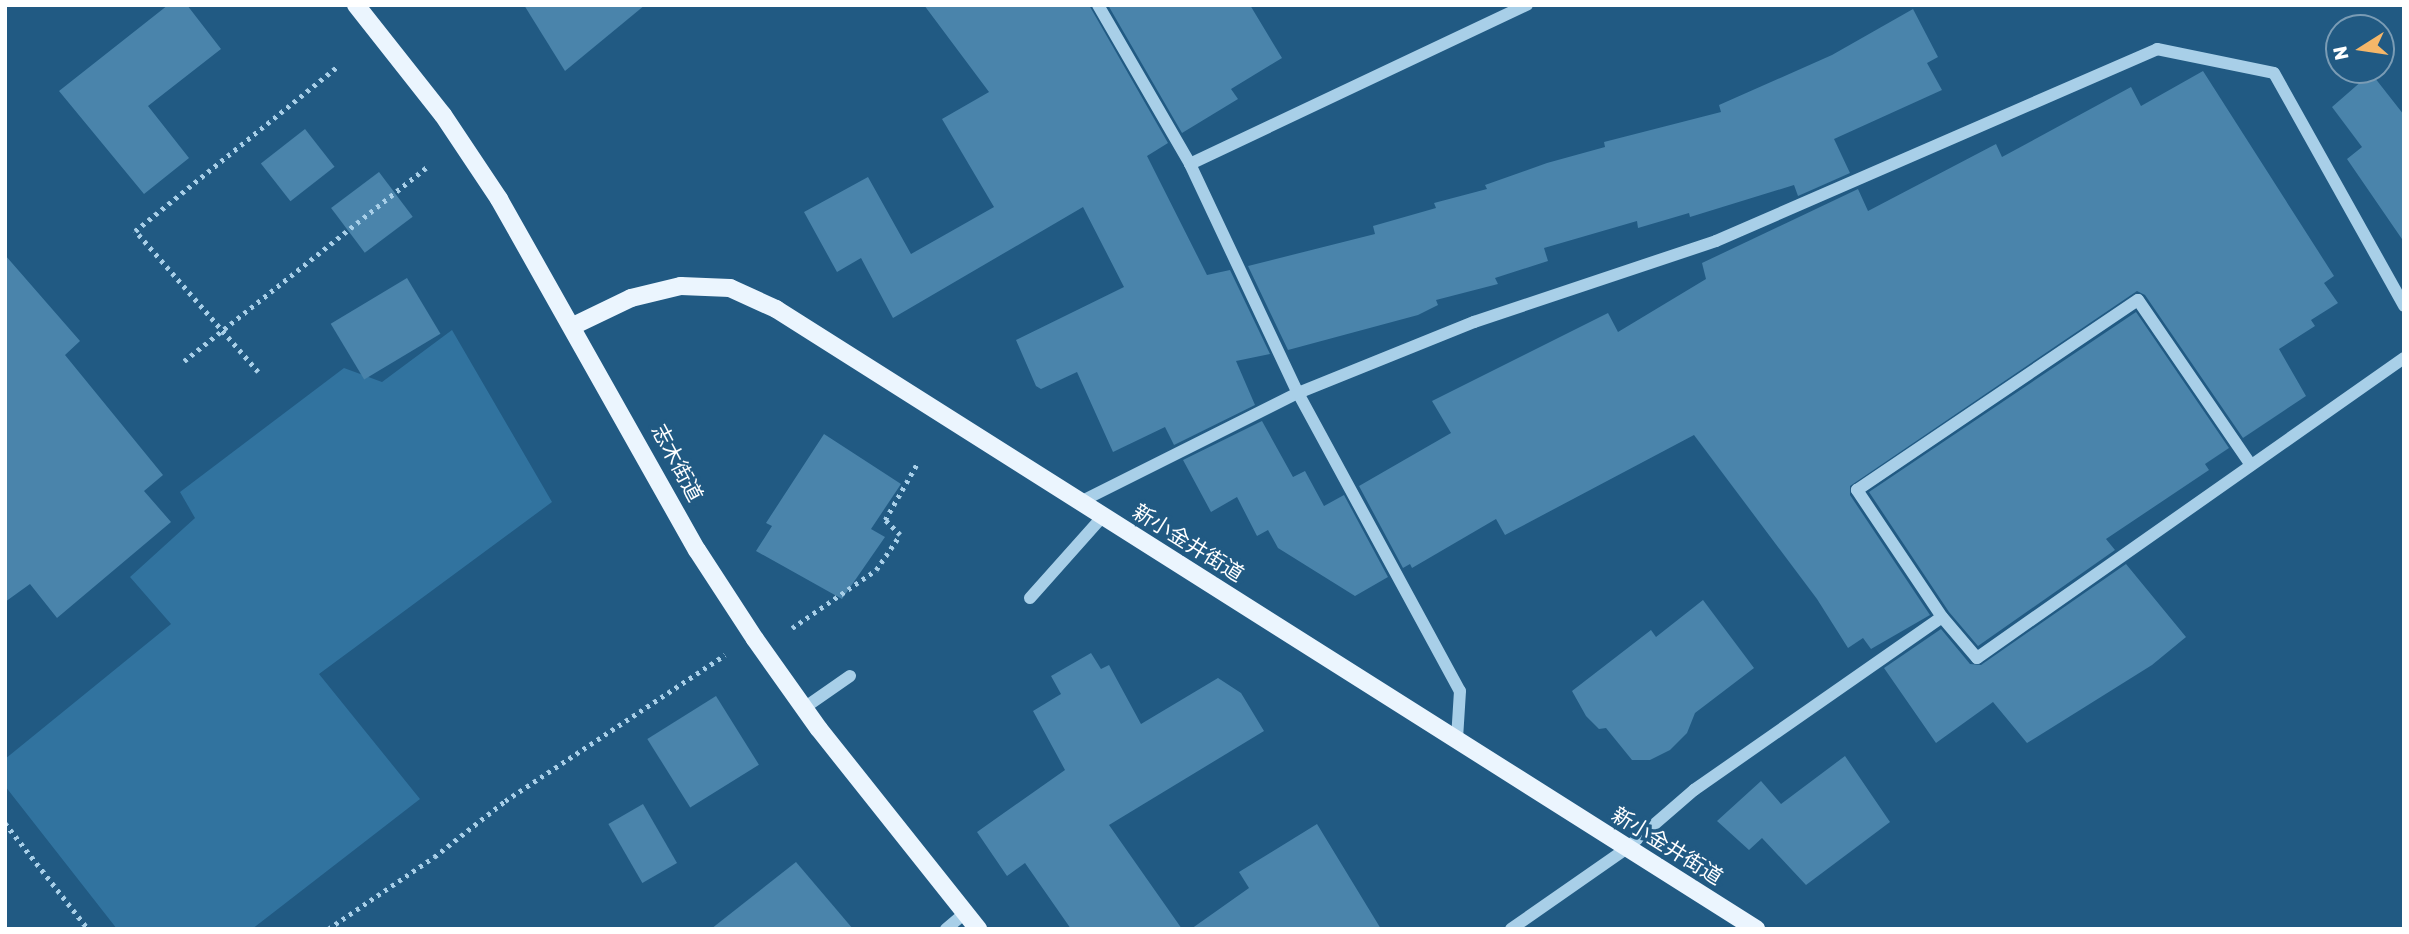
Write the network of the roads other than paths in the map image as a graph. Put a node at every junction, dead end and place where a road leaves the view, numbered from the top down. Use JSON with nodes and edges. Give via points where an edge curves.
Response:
{"nodes":[{"id":1,"x":356,"y":5,"type":"edge"},
{"id":2,"x":1098,"y":5,"type":"edge"},
{"id":3,"x":1527,"y":5,"type":"edge"},
{"id":4,"x":1190,"y":164,"type":"junction"},
{"id":5,"x":2404,"y":306,"type":"edge"},
{"id":6,"x":575,"y":326,"type":"junction"},
{"id":7,"x":2404,"y":358,"type":"edge"},
{"id":8,"x":1298,"y":393,"type":"junction"},
{"id":9,"x":2251,"y":465,"type":"junction"},
{"id":10,"x":1080,"y":502,"type":"junction"},
{"id":11,"x":1103,"y":516,"type":"junction"},
{"id":12,"x":1030,"y":598,"type":"dead end"},
{"id":13,"x":1941,"y":617,"type":"junction"},
{"id":14,"x":850,"y":676,"type":"dead end"},
{"id":15,"x":804,"y":708,"type":"junction"},
{"id":16,"x":1457,"y":739,"type":"junction"},
{"id":17,"x":1627,"y":848,"type":"junction"},
{"id":18,"x":965,"y":913,"type":"junction"},
{"id":19,"x":946,"y":929,"type":"edge"},
{"id":20,"x":978,"y":929,"type":"edge"},
{"id":21,"x":1511,"y":929,"type":"edge"},
{"id":22,"x":1756,"y":929,"type":"edge"}],
"edges":[{"from":1,"to":6,"type":"main road","name":"志木街道","via":[[443,115]]},
{"from":2,"to":4,"type":"street"},
{"from":3,"to":4,"type":"street"},
{"from":4,"to":8,"type":"street"},
{"from":5,"to":8,"type":"street","via":[[2274,73],[2157,49],[1716,241],[1474,322]]},
{"from":6,"to":10,"type":"main road","name":"新小金井街道","via":[[642,295],[681,286],[730,288],[776,309]]},
{"from":6,"to":15,"type":"main road","name":"志木街道","via":[[697,550]]},
{"from":7,"to":9,"type":"street"},
{"from":8,"to":10,"type":"street"},
{"from":8,"to":16,"type":"street","via":[[1460,691]]},
{"from":9,"to":13,"type":"street","via":[[1977,658]]},
{"from":9,"to":13,"type":"street","via":[[2138,300],[1857,490]]},
{"from":10,"to":11,"type":"main road","name":"新小金井街道"},
{"from":11,"to":12,"type":"street"},
{"from":11,"to":16,"type":"main road","name":"新小金井街道"},
{"from":13,"to":17,"type":"street","via":[[1694,790]]},
{"from":14,"to":15,"type":"street"},
{"from":15,"to":18,"type":"main road","name":"志木街道"},
{"from":16,"to":17,"type":"main road","name":"新小金井街道"},
{"from":17,"to":21,"type":"street"},
{"from":17,"to":22,"type":"main road","name":"新小金井街道"},
{"from":18,"to":19,"type":"street"},
{"from":18,"to":20,"type":"main road","name":"志木街道"}]}
